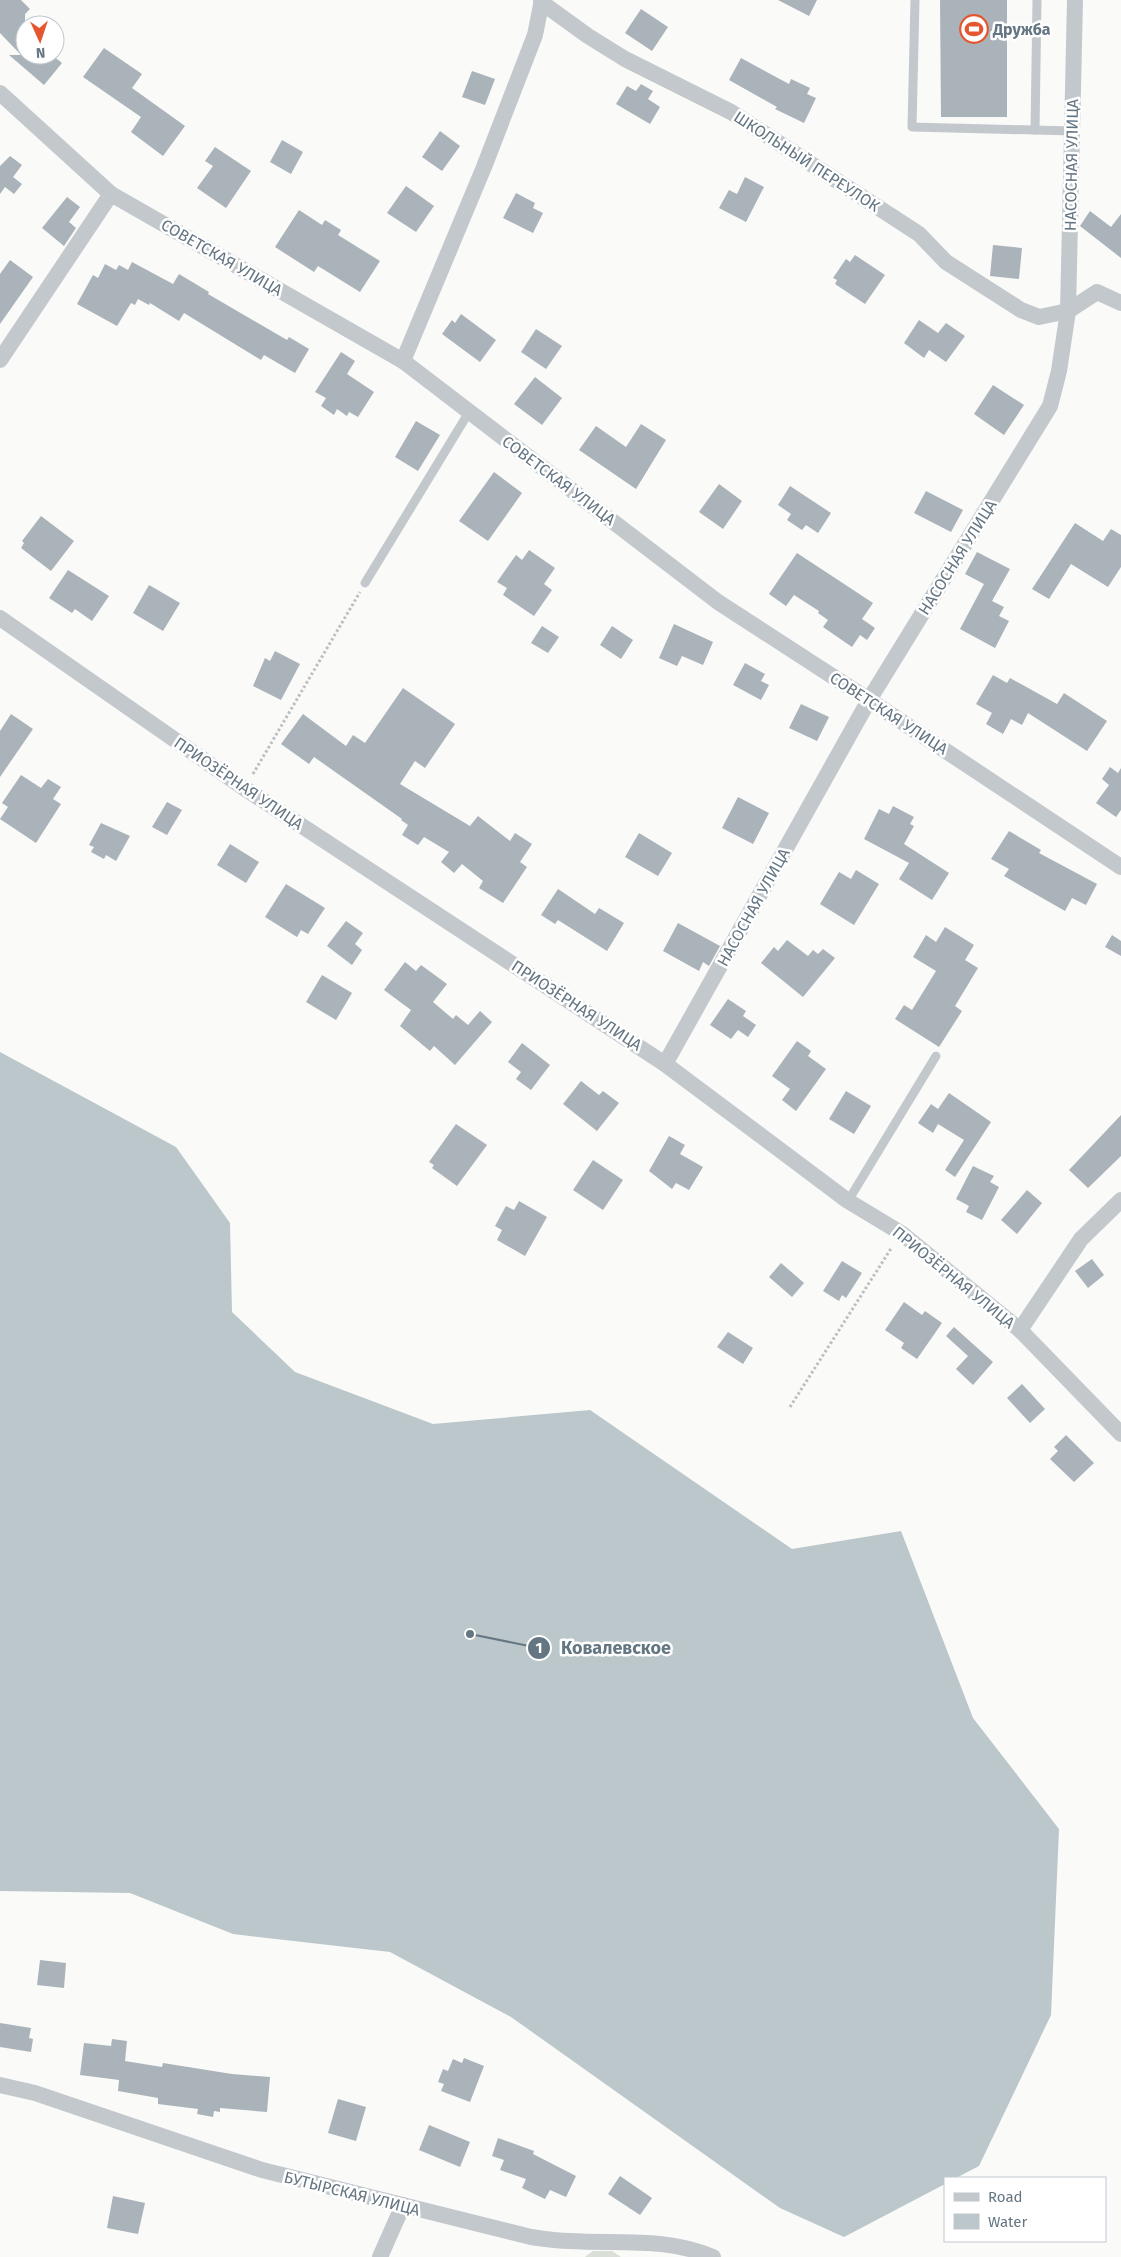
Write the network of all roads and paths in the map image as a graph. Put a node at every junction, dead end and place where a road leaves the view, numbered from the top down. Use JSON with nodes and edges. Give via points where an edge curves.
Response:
{"nodes":[{"id":1,"x":915,"y":0,"type":"edge"},
{"id":2,"x":1037,"y":0,"type":"edge"},
{"id":3,"x":1075,"y":0,"type":"edge"},
{"id":4,"x":541,"y":1,"type":"edge"},
{"id":5,"x":0,"y":93,"type":"edge"},
{"id":6,"x":1035,"y":130,"type":"junction"},
{"id":7,"x":1072,"y":131,"type":"junction"},
{"id":8,"x":112,"y":194,"type":"junction"},
{"id":9,"x":1121,"y":303,"type":"edge"},
{"id":10,"x":1068,"y":311,"type":"junction"},
{"id":11,"x":0,"y":360,"type":"edge"},
{"id":12,"x":403,"y":361,"type":"junction"},
{"id":13,"x":469,"y":412,"type":"junction"},
{"id":14,"x":365,"y":583,"type":"joint"},
{"id":15,"x":0,"y":618,"type":"edge"},
{"id":16,"x":869,"y":700,"type":"junction"},
{"id":17,"x":244,"y":788,"type":"junction"},
{"id":18,"x":1120,"y":865,"type":"edge"},
{"id":19,"x":936,"y":1056,"type":"dead end"},
{"id":20,"x":665,"y":1064,"type":"junction"},
{"id":21,"x":1121,"y":1200,"type":"edge"},
{"id":22,"x":848,"y":1201,"type":"junction"},
{"id":23,"x":901,"y":1233,"type":"junction"},
{"id":24,"x":1020,"y":1330,"type":"junction"},
{"id":25,"x":790,"y":1407,"type":"dead end"},
{"id":26,"x":1121,"y":1434,"type":"edge"},
{"id":27,"x":0,"y":2085,"type":"edge"},
{"id":28,"x":403,"y":2205,"type":"junction"},
{"id":29,"x":380,"y":2257,"type":"edge"},
{"id":30,"x":713,"y":2257,"type":"edge"}],
"edges":[{"from":1,"to":6,"type":"lane","via":[[912,128]]},
{"from":2,"to":6,"type":"lane"},
{"from":3,"to":7,"type":"street","name":"НАСОСНАЯ УЛИЦА"},
{"from":4,"to":10,"type":"street","name":"ШКОЛЬНЫЙ ПЕРЕУЛОК","via":[[625,59],[739,117],[919,234],[946,262],[1021,310],[1039,317]]},
{"from":4,"to":12,"type":"street","via":[[535,35]]},
{"from":5,"to":8,"type":"street","name":"СОВЕТСКАЯ УЛИЦА"},
{"from":6,"to":7,"type":"lane"},
{"from":7,"to":10,"type":"street","name":"НАСОСНАЯ УЛИЦА"},
{"from":8,"to":11,"type":"street"},
{"from":8,"to":12,"type":"street","name":"СОВЕТСКАЯ УЛИЦА"},
{"from":9,"to":10,"type":"street","via":[[1097,292]]},
{"from":10,"to":16,"type":"street","name":"НАСОСНАЯ УЛИЦА","via":[[1050,406]]},
{"from":12,"to":13,"type":"street","name":"СОВЕТСКАЯ УЛИЦА"},
{"from":13,"to":14,"type":"lane"},
{"from":13,"to":16,"type":"street","name":"СОВЕТСКАЯ УЛИЦА","via":[[718,602]]},
{"from":14,"to":17,"type":"path"},
{"from":15,"to":17,"type":"street","name":"ПРИОЗЁРНАЯ УЛИЦА"},
{"from":16,"to":18,"type":"street","name":"СОВЕТСКАЯ УЛИЦА"},
{"from":16,"to":20,"type":"street","name":"НАСОСНАЯ УЛИЦА"},
{"from":17,"to":20,"type":"street","name":"ПРИОЗЁРНАЯ УЛИЦА"},
{"from":19,"to":22,"type":"lane"},
{"from":20,"to":22,"type":"street","name":"ПРИОЗЁРНАЯ УЛИЦА"},
{"from":21,"to":24,"type":"street","via":[[1081,1239]]},
{"from":22,"to":23,"type":"street","name":"ПРИОЗЁРНАЯ УЛИЦА"},
{"from":23,"to":24,"type":"street","name":"ПРИОЗЁРНАЯ УЛИЦА"},
{"from":23,"to":25,"type":"path"},
{"from":24,"to":26,"type":"street","name":"ПРИОЗЁРНАЯ УЛИЦА"},
{"from":27,"to":28,"type":"street","name":"БУТЫРСКАЯ УЛИЦА","via":[[35,2093],[262,2170]]},
{"from":28,"to":29,"type":"street"},
{"from":28,"to":30,"type":"street","name":"БУТЫРСКАЯ УЛИЦА","via":[[532,2237],[669,2244]]}]}
